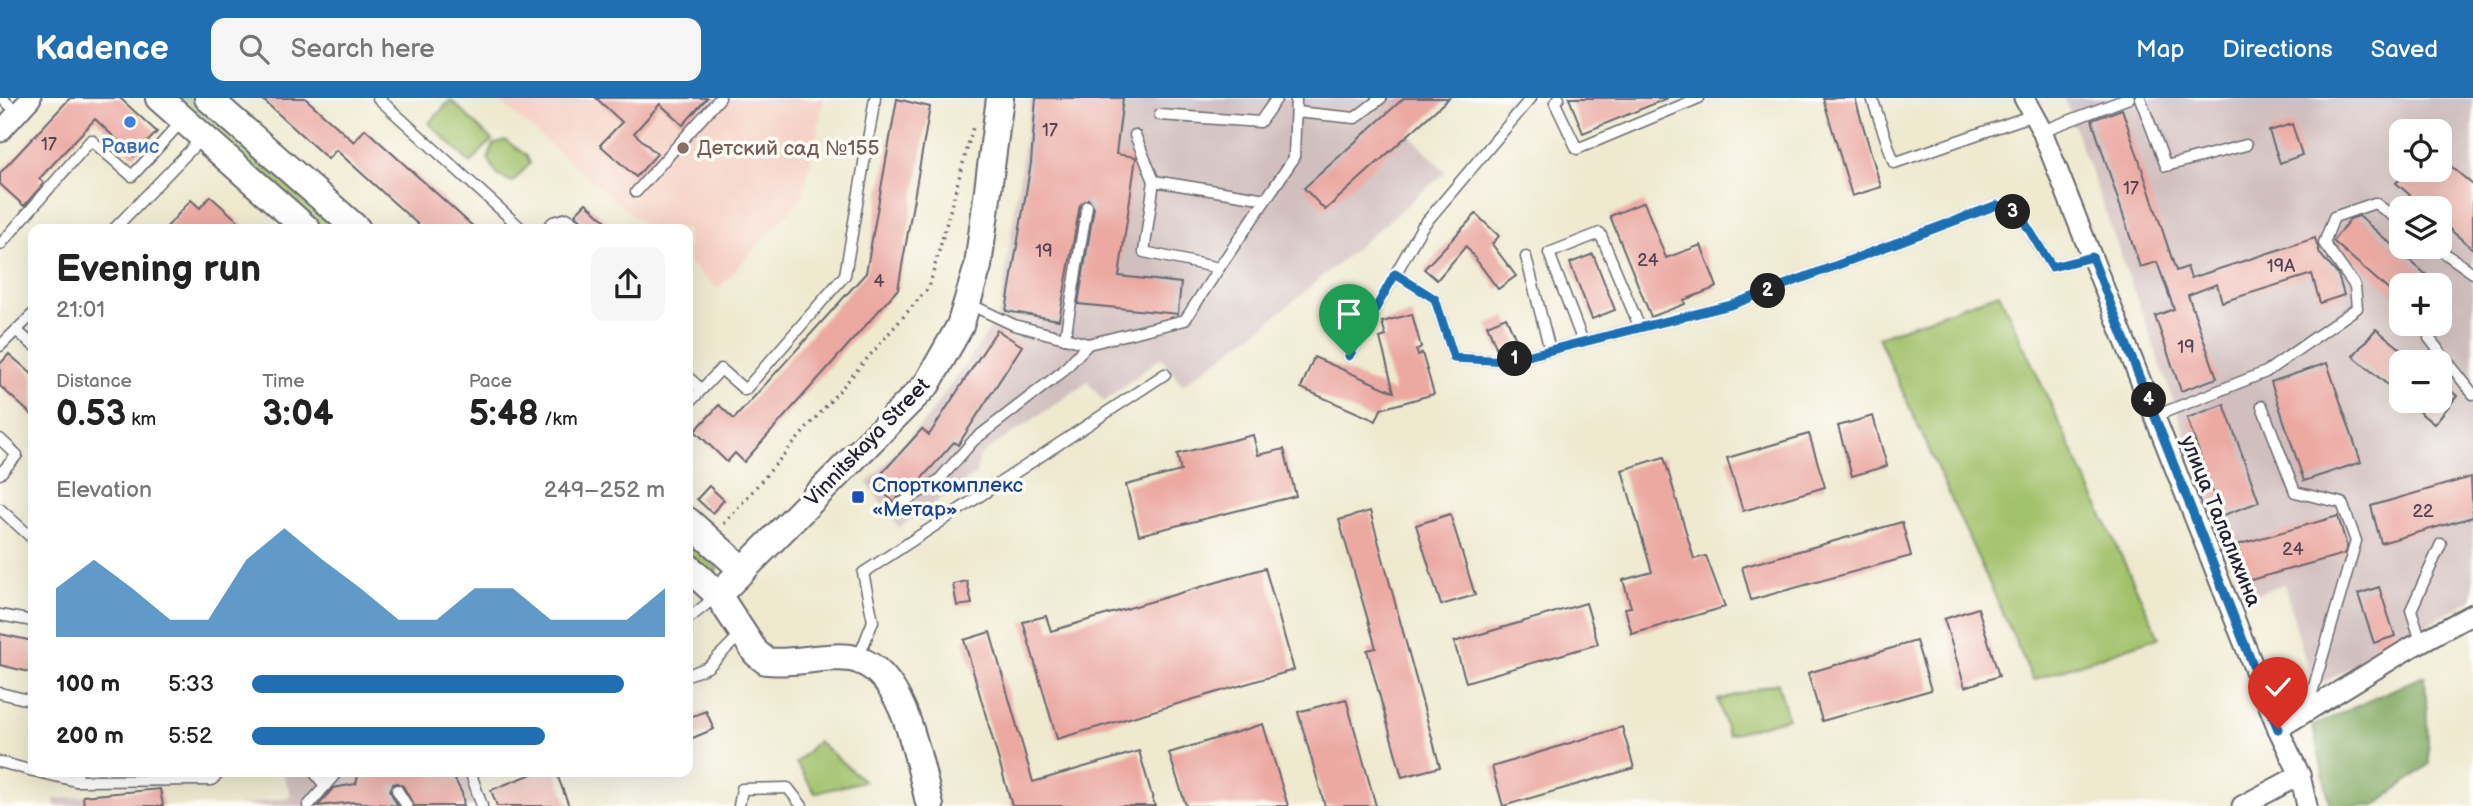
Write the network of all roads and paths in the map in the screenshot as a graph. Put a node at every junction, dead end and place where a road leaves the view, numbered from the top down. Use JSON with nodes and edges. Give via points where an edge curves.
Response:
{"nodes":[{"id":1,"x":2,"y":98,"type":"edge"},
{"id":2,"x":159,"y":98,"type":"edge"},
{"id":3,"x":208,"y":98,"type":"edge"},
{"id":4,"x":378,"y":98,"type":"edge"},
{"id":5,"x":720,"y":98,"type":"edge"},
{"id":6,"x":875,"y":98,"type":"edge"},
{"id":7,"x":1000,"y":98,"type":"edge"},
{"id":8,"x":1277,"y":98,"type":"edge"},
{"id":9,"x":1296,"y":98,"type":"edge"},
{"id":10,"x":1381,"y":98,"type":"edge"},
{"id":11,"x":1531,"y":98,"type":"edge"},
{"id":12,"x":1559,"y":98,"type":"edge"},
{"id":13,"x":1699,"y":98,"type":"edge"},
{"id":14,"x":1872,"y":98,"type":"edge"},
{"id":15,"x":2129,"y":98,"type":"edge"},
{"id":16,"x":2140,"y":98,"type":"edge"},
{"id":17,"x":24,"y":105,"type":"edge"},
{"id":18,"x":1296,"y":112,"type":"junction"},
{"id":19,"x":1160,"y":114,"type":"dead end"},
{"id":20,"x":2033,"y":115,"type":"edge"},
{"id":21,"x":183,"y":119,"type":"junction"},
{"id":22,"x":974,"y":125,"type":"dead end"},
{"id":23,"x":0,"y":132,"type":"edge"},
{"id":24,"x":1135,"y":135,"type":"dead end"},
{"id":25,"x":203,"y":137,"type":"junction"},
{"id":26,"x":2246,"y":145,"type":"dead end"},
{"id":27,"x":1154,"y":181,"type":"junction"},
{"id":28,"x":636,"y":192,"type":"dead end"},
{"id":29,"x":1266,"y":199,"type":"junction"},
{"id":30,"x":1087,"y":206,"type":"dead end"},
{"id":31,"x":2389,"y":213,"type":"edge"},
{"id":32,"x":119,"y":224,"type":"edge"},
{"id":33,"x":301,"y":224,"type":"edge"},
{"id":34,"x":351,"y":224,"type":"edge"},
{"id":35,"x":517,"y":224,"type":"edge"},
{"id":36,"x":551,"y":224,"type":"edge"},
{"id":37,"x":575,"y":224,"type":"edge"},
{"id":38,"x":0,"y":245,"type":"edge"},
{"id":39,"x":1526,"y":257,"type":"dead end"},
{"id":40,"x":2092,"y":257,"type":"junction"},
{"id":41,"x":2452,"y":258,"type":"edge"},
{"id":42,"x":1219,"y":268,"type":"junction"},
{"id":43,"x":2473,"y":273,"type":"edge"},
{"id":44,"x":1395,"y":274,"type":"junction"},
{"id":45,"x":967,"y":303,"type":"junction"},
{"id":46,"x":28,"y":319,"type":"edge"},
{"id":47,"x":1640,"y":328,"type":"junction"},
{"id":48,"x":17,"y":331,"type":"junction"},
{"id":49,"x":1065,"y":338,"type":"junction"},
{"id":50,"x":2429,"y":338,"type":"dead end"},
{"id":51,"x":28,"y":341,"type":"edge"},
{"id":52,"x":1583,"y":342,"type":"junction"},
{"id":53,"x":1088,"y":344,"type":"junction"},
{"id":54,"x":0,"y":346,"type":"edge"},
{"id":55,"x":1550,"y":350,"type":"junction"},
{"id":56,"x":1349,"y":356,"type":"dead end"},
{"id":57,"x":1165,"y":374,"type":"dead end"},
{"id":58,"x":693,"y":382,"type":"edge"},
{"id":59,"x":701,"y":389,"type":"junction"},
{"id":60,"x":2473,"y":394,"type":"edge"},
{"id":61,"x":693,"y":398,"type":"edge"},
{"id":62,"x":2262,"y":406,"type":"dead end"},
{"id":63,"x":2155,"y":416,"type":"junction"},
{"id":64,"x":0,"y":439,"type":"edge"},
{"id":65,"x":0,"y":474,"type":"edge"},
{"id":66,"x":902,"y":503,"type":"dead end"},
{"id":67,"x":0,"y":509,"type":"edge"},
{"id":68,"x":693,"y":525,"type":"edge"},
{"id":69,"x":723,"y":526,"type":"dead end"},
{"id":70,"x":28,"y":534,"type":"edge"},
{"id":71,"x":2441,"y":544,"type":"dead end"},
{"id":72,"x":744,"y":570,"type":"junction"},
{"id":73,"x":693,"y":572,"type":"edge"},
{"id":74,"x":718,"y":594,"type":"junction"},
{"id":75,"x":2473,"y":614,"type":"edge"},
{"id":76,"x":0,"y":615,"type":"edge"},
{"id":77,"x":693,"y":616,"type":"edge"},
{"id":78,"x":28,"y":620,"type":"edge"},
{"id":79,"x":742,"y":631,"type":"junction"},
{"id":80,"x":2421,"y":642,"type":"junction"},
{"id":81,"x":858,"y":660,"type":"junction"},
{"id":82,"x":693,"y":673,"type":"edge"},
{"id":83,"x":0,"y":693,"type":"edge"},
{"id":84,"x":28,"y":700,"type":"edge"},
{"id":85,"x":2307,"y":711,"type":"junction"},
{"id":86,"x":2278,"y":729,"type":"junction"},
{"id":87,"x":0,"y":762,"type":"edge"},
{"id":88,"x":28,"y":769,"type":"edge"},
{"id":89,"x":2300,"y":775,"type":"junction"},
{"id":90,"x":111,"y":777,"type":"edge"},
{"id":91,"x":215,"y":777,"type":"edge"},
{"id":92,"x":318,"y":777,"type":"edge"},
{"id":93,"x":333,"y":777,"type":"edge"},
{"id":94,"x":472,"y":777,"type":"edge"},
{"id":95,"x":325,"y":786,"type":"junction"},
{"id":96,"x":397,"y":790,"type":"dead end"},
{"id":97,"x":308,"y":806,"type":"edge"},
{"id":98,"x":407,"y":806,"type":"edge"},
{"id":99,"x":482,"y":806,"type":"edge"},
{"id":100,"x":739,"y":806,"type":"edge"},
{"id":101,"x":802,"y":806,"type":"edge"},
{"id":102,"x":930,"y":806,"type":"edge"},
{"id":103,"x":2242,"y":806,"type":"edge"},
{"id":104,"x":2307,"y":806,"type":"edge"}],
"edges":[{"from":1,"to":17,"type":"lane"},
{"from":2,"to":21,"type":"street"},
{"from":3,"to":34,"type":"street"},
{"from":4,"to":35,"type":"lane"},
{"from":5,"to":28,"type":"lane"},
{"from":6,"to":59,"type":"lane","via":[[845,275],[745,390],[721,369]]},
{"from":7,"to":45,"type":"street","name":"Vinnitskaya Street","via":[[978,266]]},
{"from":8,"to":19,"type":"lane","via":[[1260,122]]},
{"from":9,"to":18,"type":"lane"},
{"from":10,"to":18,"type":"lane","via":[[1355,118]]},
{"from":11,"to":44,"type":"lane","via":[[1422,227]]},
{"from":12,"to":13,"type":"lane","via":[[1555,103],[1577,149]]},
{"from":14,"to":20,"type":"lane","via":[[1894,163]]},
{"from":15,"to":20,"type":"lane"},
{"from":16,"to":26,"type":"lane","via":[[2166,166]]},
{"from":17,"to":23,"type":"street"},
{"from":18,"to":29,"type":"lane","via":[[1294,158]]},
{"from":20,"to":40,"type":"street","name":"улица Талалихина"},
{"from":21,"to":25,"type":"street"},
{"from":21,"to":38,"type":"lane","via":[[132,176],[91,140]]},
{"from":22,"to":69,"type":"path","via":[[929,287]]},
{"from":24,"to":27,"type":"lane"},
{"from":25,"to":32,"type":"lane"},
{"from":25,"to":33,"type":"street"},
{"from":27,"to":29,"type":"lane"},
{"from":27,"to":42,"type":"lane","via":[[1144,252]]},
{"from":29,"to":42,"type":"lane"},
{"from":30,"to":49,"type":"lane"},
{"from":31,"to":63,"type":"lane","via":[[2375,203],[2334,217],[2324,243],[2354,286],[2357,308],[2266,372]]},
{"from":36,"to":37,"type":"lane","via":[[566,218]]},
{"from":39,"to":55,"type":"lane"},
{"from":40,"to":47,"type":"lane","via":[[2052,267],[2020,215],[1997,205],[1731,305]]},
{"from":40,"to":63,"type":"street","name":"улица Талалихина"},
{"from":41,"to":43,"type":"lane"},
{"from":42,"to":53,"type":"lane","via":[[1185,320]]},
{"from":44,"to":55,"type":"lane","via":[[1435,299],[1454,358],[1507,361]]},
{"from":44,"to":56,"type":"lane"},
{"from":45,"to":49,"type":"lane","via":[[1014,325]]},
{"from":45,"to":72,"type":"street","name":"Vinnitskaya Street","via":[[960,326],[927,384]]},
{"from":46,"to":48,"type":"lane"},
{"from":47,"to":52,"type":"lane"},
{"from":47,"to":52,"type":"lane","via":[[1600,233],[1549,253]]},
{"from":48,"to":51,"type":"lane"},
{"from":48,"to":54,"type":"lane"},
{"from":49,"to":53,"type":"lane"},
{"from":50,"to":60,"type":"lane"},
{"from":52,"to":55,"type":"lane"},
{"from":53,"to":66,"type":"lane","via":[[1062,372],[974,440],[939,480]]},
{"from":57,"to":81,"type":"lane","via":[[863,573],[873,621]]},
{"from":58,"to":59,"type":"lane"},
{"from":59,"to":61,"type":"lane"},
{"from":62,"to":85,"type":"lane","via":[[2295,492],[2342,503],[2357,541]]},
{"from":63,"to":86,"type":"street","name":"улица Талалихина"},
{"from":64,"to":65,"type":"lane","via":[[17,455]]},
{"from":67,"to":70,"type":"lane"},
{"from":68,"to":72,"type":"street"},
{"from":71,"to":80,"type":"lane","via":[[2411,610]]},
{"from":72,"to":74,"type":"street","name":"Vinnitskaya Street"},
{"from":73,"to":74,"type":"street"},
{"from":74,"to":77,"type":"lane"},
{"from":74,"to":79,"type":"street"},
{"from":75,"to":80,"type":"street"},
{"from":76,"to":78,"type":"lane"},
{"from":79,"to":81,"type":"street","via":[[766,661]]},
{"from":79,"to":82,"type":"lane","via":[[708,667]]},
{"from":80,"to":85,"type":"street"},
{"from":81,"to":102,"type":"street","via":[[884,677],[905,715]]},
{"from":83,"to":84,"type":"lane"},
{"from":85,"to":86,"type":"street"},
{"from":86,"to":89,"type":"street","name":"улица Талалихина"},
{"from":87,"to":88,"type":"lane"},
{"from":89,"to":103,"type":"street"},
{"from":89,"to":104,"type":"street","name":"улица Талалихина"},
{"from":90,"to":91,"type":"lane"},
{"from":92,"to":95,"type":"lane"},
{"from":93,"to":95,"type":"lane"},
{"from":94,"to":99,"type":"lane"},
{"from":95,"to":97,"type":"lane"},
{"from":96,"to":98,"type":"lane"},
{"from":100,"to":101,"type":"lane","via":[[742,789],[788,788]]}]}
